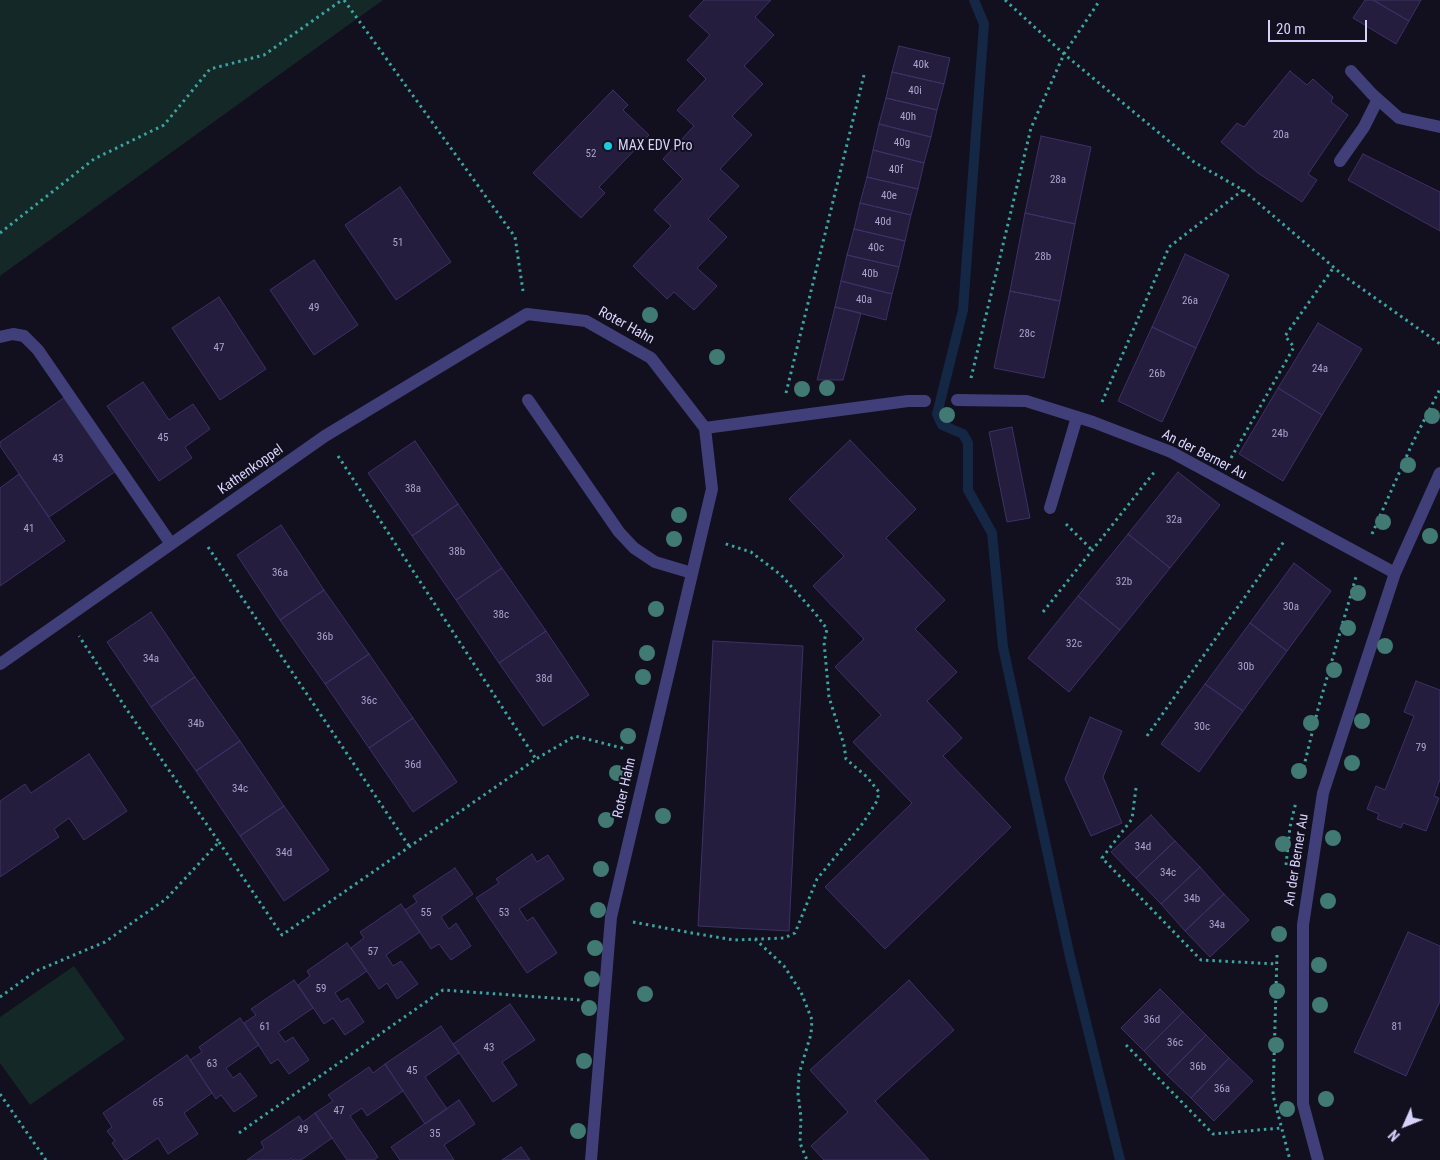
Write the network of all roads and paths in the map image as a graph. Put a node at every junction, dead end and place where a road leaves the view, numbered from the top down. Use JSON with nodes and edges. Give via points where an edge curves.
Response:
{"nodes":[{"id":1,"x":343,"y":0,"type":"edge"},
{"id":2,"x":1005,"y":0,"type":"edge"},
{"id":3,"x":1100,"y":0,"type":"edge"},
{"id":4,"x":1064,"y":54,"type":"junction"},
{"id":5,"x":1351,"y":71,"type":"dead end"},
{"id":6,"x":864,"y":76,"type":"dead end"},
{"id":7,"x":1378,"y":99,"type":"junction"},
{"id":8,"x":1440,"y":127,"type":"edge"},
{"id":9,"x":1340,"y":160,"type":"dead end"},
{"id":10,"x":1243,"y":190,"type":"junction"},
{"id":11,"x":0,"y":233,"type":"edge"},
{"id":12,"x":1334,"y":267,"type":"junction"},
{"id":13,"x":527,"y":314,"type":"junction"},
{"id":14,"x":0,"y":337,"type":"edge"},
{"id":15,"x":1440,"y":344,"type":"edge"},
{"id":16,"x":1440,"y":388,"type":"edge"},
{"id":17,"x":528,"y":400,"type":"dead end"},
{"id":18,"x":962,"y":400,"type":"joint"},
{"id":19,"x":925,"y":401,"type":"dead end"},
{"id":20,"x":1077,"y":417,"type":"junction"},
{"id":21,"x":779,"y":418,"type":"junction"},
{"id":22,"x":1093,"y":422,"type":"junction"},
{"id":23,"x":705,"y":428,"type":"junction"},
{"id":24,"x":325,"y":436,"type":"junction"},
{"id":25,"x":1171,"y":452,"type":"junction"},
{"id":26,"x":1440,"y":473,"type":"edge"},
{"id":27,"x":1219,"y":478,"type":"junction"},
{"id":28,"x":1050,"y":508,"type":"joint"},
{"id":29,"x":1299,"y":521,"type":"junction"},
{"id":30,"x":195,"y":528,"type":"junction"},
{"id":31,"x":700,"y":538,"type":"junction"},
{"id":32,"x":171,"y":544,"type":"junction"},
{"id":33,"x":1092,"y":550,"type":"junction"},
{"id":34,"x":1362,"y":556,"type":"junction"},
{"id":35,"x":692,"y":573,"type":"junction"},
{"id":36,"x":1395,"y":574,"type":"junction"},
{"id":37,"x":1043,"y":612,"type":"dead end"},
{"id":38,"x":66,"y":617,"type":"junction"},
{"id":39,"x":0,"y":664,"type":"edge"},
{"id":40,"x":1147,"y":736,"type":"dead end"},
{"id":41,"x":649,"y":754,"type":"junction"},
{"id":42,"x":536,"y":760,"type":"junction"},
{"id":43,"x":1136,"y":788,"type":"dead end"},
{"id":44,"x":219,"y":842,"type":"junction"},
{"id":45,"x":409,"y":846,"type":"junction"},
{"id":46,"x":611,"y":917,"type":"junction"},
{"id":47,"x":754,"y":939,"type":"junction"},
{"id":48,"x":1276,"y":964,"type":"dead end"},
{"id":49,"x":0,"y":997,"type":"edge"},
{"id":50,"x":604,"y":1002,"type":"junction"},
{"id":51,"x":1126,"y":1045,"type":"dead end"},
{"id":52,"x":0,"y":1094,"type":"edge"},
{"id":53,"x":1281,"y":1128,"type":"dead end"},
{"id":54,"x":239,"y":1132,"type":"dead end"},
{"id":55,"x":46,"y":1160,"type":"edge"},
{"id":56,"x":591,"y":1160,"type":"edge"},
{"id":57,"x":807,"y":1160,"type":"edge"},
{"id":58,"x":1318,"y":1160,"type":"edge"}],
"edges":[{"from":1,"to":11,"type":"path","via":[[264,56],[210,69],[164,124],[94,159]]},
{"from":1,"to":13,"type":"path","via":[[515,237]]},
{"from":2,"to":4,"type":"path"},
{"from":3,"to":4,"type":"path"},
{"from":4,"to":10,"type":"path","via":[[1194,162]]},
{"from":4,"to":18,"type":"path","via":[[1031,128]]},
{"from":5,"to":7,"type":"street"},
{"from":6,"to":21,"type":"path"},
{"from":7,"to":8,"type":"street","via":[[1399,118]]},
{"from":7,"to":9,"type":"street","via":[[1364,127]]},
{"from":10,"to":12,"type":"path"},
{"from":10,"to":22,"type":"path","via":[[1169,247]]},
{"from":12,"to":15,"type":"path"},
{"from":12,"to":27,"type":"path","via":[[1285,336],[1294,347]]},
{"from":13,"to":23,"type":"street","name":"Roter Hahn","via":[[586,321],[652,358]]},
{"from":13,"to":24,"type":"street","name":"Kathenkoppel"},
{"from":14,"to":32,"type":"street","via":[[24,336],[38,350]]},
{"from":16,"to":34,"type":"path"},
{"from":17,"to":35,"type":"street","via":[[619,532],[634,548],[655,562]]},
{"from":18,"to":20,"type":"street","name":"An der Berner Au","via":[[1026,401]]},
{"from":19,"to":21,"type":"street","via":[[908,400]]},
{"from":20,"to":22,"type":"street","name":"An der Berner Au"},
{"from":20,"to":28,"type":"street"},
{"from":21,"to":23,"type":"street"},
{"from":22,"to":25,"type":"street","name":"An der Berner Au"},
{"from":23,"to":31,"type":"street","name":"Roter Hahn","via":[[712,489]]},
{"from":24,"to":30,"type":"street","name":"Kathenkoppel"},
{"from":24,"to":42,"type":"path"},
{"from":25,"to":27,"type":"street","name":"An der Berner Au"},
{"from":25,"to":33,"type":"path"},
{"from":26,"to":36,"type":"street","name":"An der Berner Au"},
{"from":27,"to":29,"type":"street","name":"An der Berner Au"},
{"from":28,"to":33,"type":"path"},
{"from":29,"to":34,"type":"street","name":"An der Berner Au"},
{"from":29,"to":40,"type":"path"},
{"from":30,"to":32,"type":"street","name":"Kathenkoppel"},
{"from":30,"to":45,"type":"path"},
{"from":31,"to":35,"type":"street","name":"Roter Hahn"},
{"from":31,"to":47,"type":"path","via":[[751,552],[781,576],[816,613],[827,629],[824,642],[829,697],[846,759],[879,792],[877,802],[863,823],[817,879],[795,933],[784,938]]},
{"from":32,"to":38,"type":"street","name":"Kathenkoppel"},
{"from":33,"to":37,"type":"path"},
{"from":34,"to":36,"type":"street","name":"An der Berner Au"},
{"from":35,"to":41,"type":"street","name":"Roter Hahn"},
{"from":36,"to":58,"type":"street","name":"An der Berner Au","via":[[1323,793],[1303,925],[1303,1104]]},
{"from":38,"to":39,"type":"street","name":"Kathenkoppel"},
{"from":38,"to":44,"type":"path"},
{"from":41,"to":42,"type":"path","via":[[575,736]]},
{"from":41,"to":46,"type":"street","name":"Roter Hahn"},
{"from":42,"to":45,"type":"path"},
{"from":43,"to":48,"type":"path","via":[[1132,819],[1102,858],[1201,960]]},
{"from":44,"to":45,"type":"path","via":[[282,935]]},
{"from":44,"to":49,"type":"path","via":[[166,899],[151,910],[105,942],[36,970]]},
{"from":46,"to":47,"type":"path","via":[[734,940]]},
{"from":46,"to":50,"type":"street","name":"Roter Hahn"},
{"from":47,"to":57,"type":"path","via":[[784,966],[801,992],[812,1020],[811,1034],[798,1074],[800,1143]]},
{"from":50,"to":54,"type":"path","via":[[443,990]]},
{"from":50,"to":56,"type":"street","name":"Roter Hahn"},
{"from":51,"to":53,"type":"path","via":[[1213,1134]]},
{"from":52,"to":55,"type":"path"}]}
